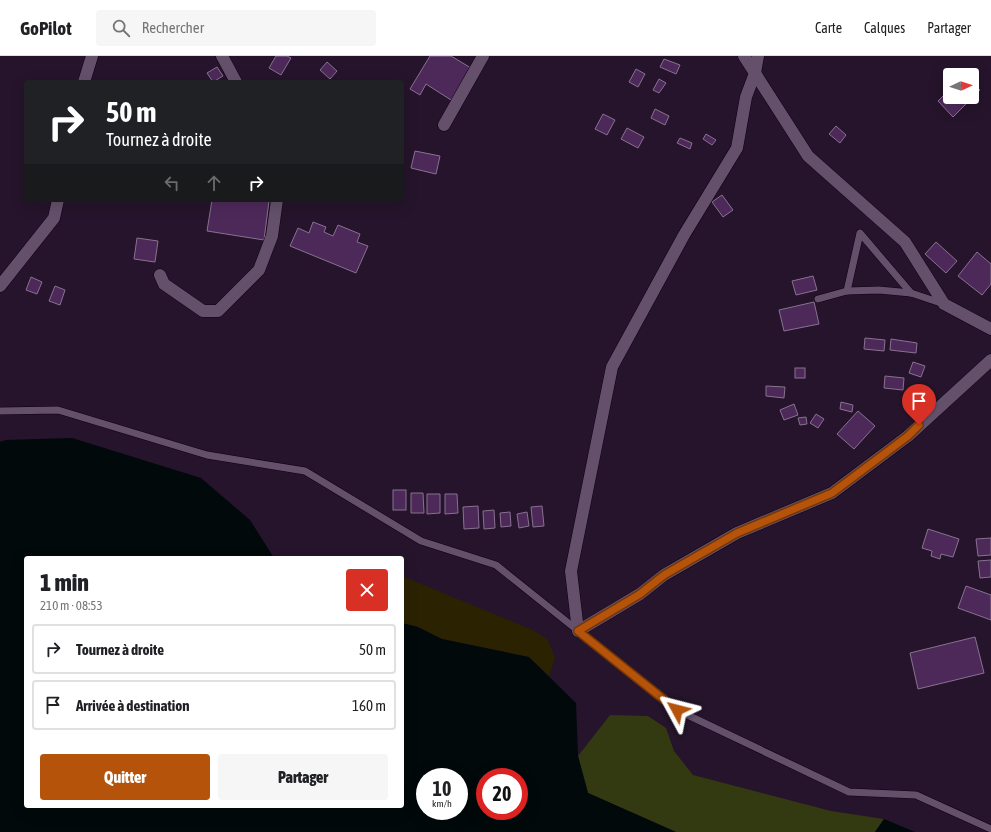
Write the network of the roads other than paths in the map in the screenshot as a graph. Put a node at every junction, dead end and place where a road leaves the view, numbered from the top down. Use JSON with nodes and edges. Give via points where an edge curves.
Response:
{"nodes":[{"id":1,"x":92,"y":56,"type":"edge"},
{"id":2,"x":222,"y":56,"type":"edge"},
{"id":3,"x":483,"y":56,"type":"edge"},
{"id":4,"x":744,"y":56,"type":"edge"},
{"id":5,"x":758,"y":56,"type":"edge"},
{"id":6,"x":755,"y":73,"type":"junction"},
{"id":7,"x":85,"y":80,"type":"edge"},
{"id":8,"x":235,"y":80,"type":"edge"},
{"id":9,"x":444,"y":125,"type":"dead end"},
{"id":10,"x":58,"y":202,"type":"edge"},
{"id":11,"x":277,"y":202,"type":"edge"},
{"id":12,"x":160,"y":275,"type":"dead end"},
{"id":13,"x":0,"y":286,"type":"edge"},
{"id":14,"x":847,"y":291,"type":"junction"},
{"id":15,"x":911,"y":293,"type":"junction"},
{"id":16,"x":818,"y":299,"type":"dead end"},
{"id":17,"x":944,"y":304,"type":"junction"},
{"id":18,"x":991,"y":329,"type":"edge"},
{"id":19,"x":991,"y":360,"type":"edge"},
{"id":20,"x":0,"y":411,"type":"edge"},
{"id":21,"x":578,"y":631,"type":"junction"},
{"id":22,"x":991,"y":829,"type":"edge"}],
"edges":[{"from":1,"to":7,"type":"street"},
{"from":2,"to":8,"type":"street"},
{"from":3,"to":9,"type":"street"},
{"from":4,"to":6,"type":"street"},
{"from":5,"to":6,"type":"street"},
{"from":6,"to":17,"type":"street","via":[[808,156],[905,242]]},
{"from":6,"to":21,"type":"street","via":[[746,97],[736,148],[684,235],[612,367],[571,571]]},
{"from":10,"to":13,"type":"street","via":[[54,218]]},
{"from":11,"to":12,"type":"street","via":[[272,236],[259,270],[218,311],[203,311],[164,284]]},
{"from":14,"to":15,"type":"lane"},
{"from":14,"to":15,"type":"lane","via":[[860,233]]},
{"from":14,"to":16,"type":"lane"},
{"from":15,"to":17,"type":"lane"},
{"from":17,"to":18,"type":"street"},
{"from":19,"to":21,"type":"street","via":[[908,436],[832,493],[737,533],[664,575],[640,594]]},
{"from":20,"to":21,"type":"lane","via":[[58,410],[207,455],[305,471],[421,541],[496,565]]},
{"from":21,"to":22,"type":"lane","via":[[677,710],[849,792],[916,795]]}]}
